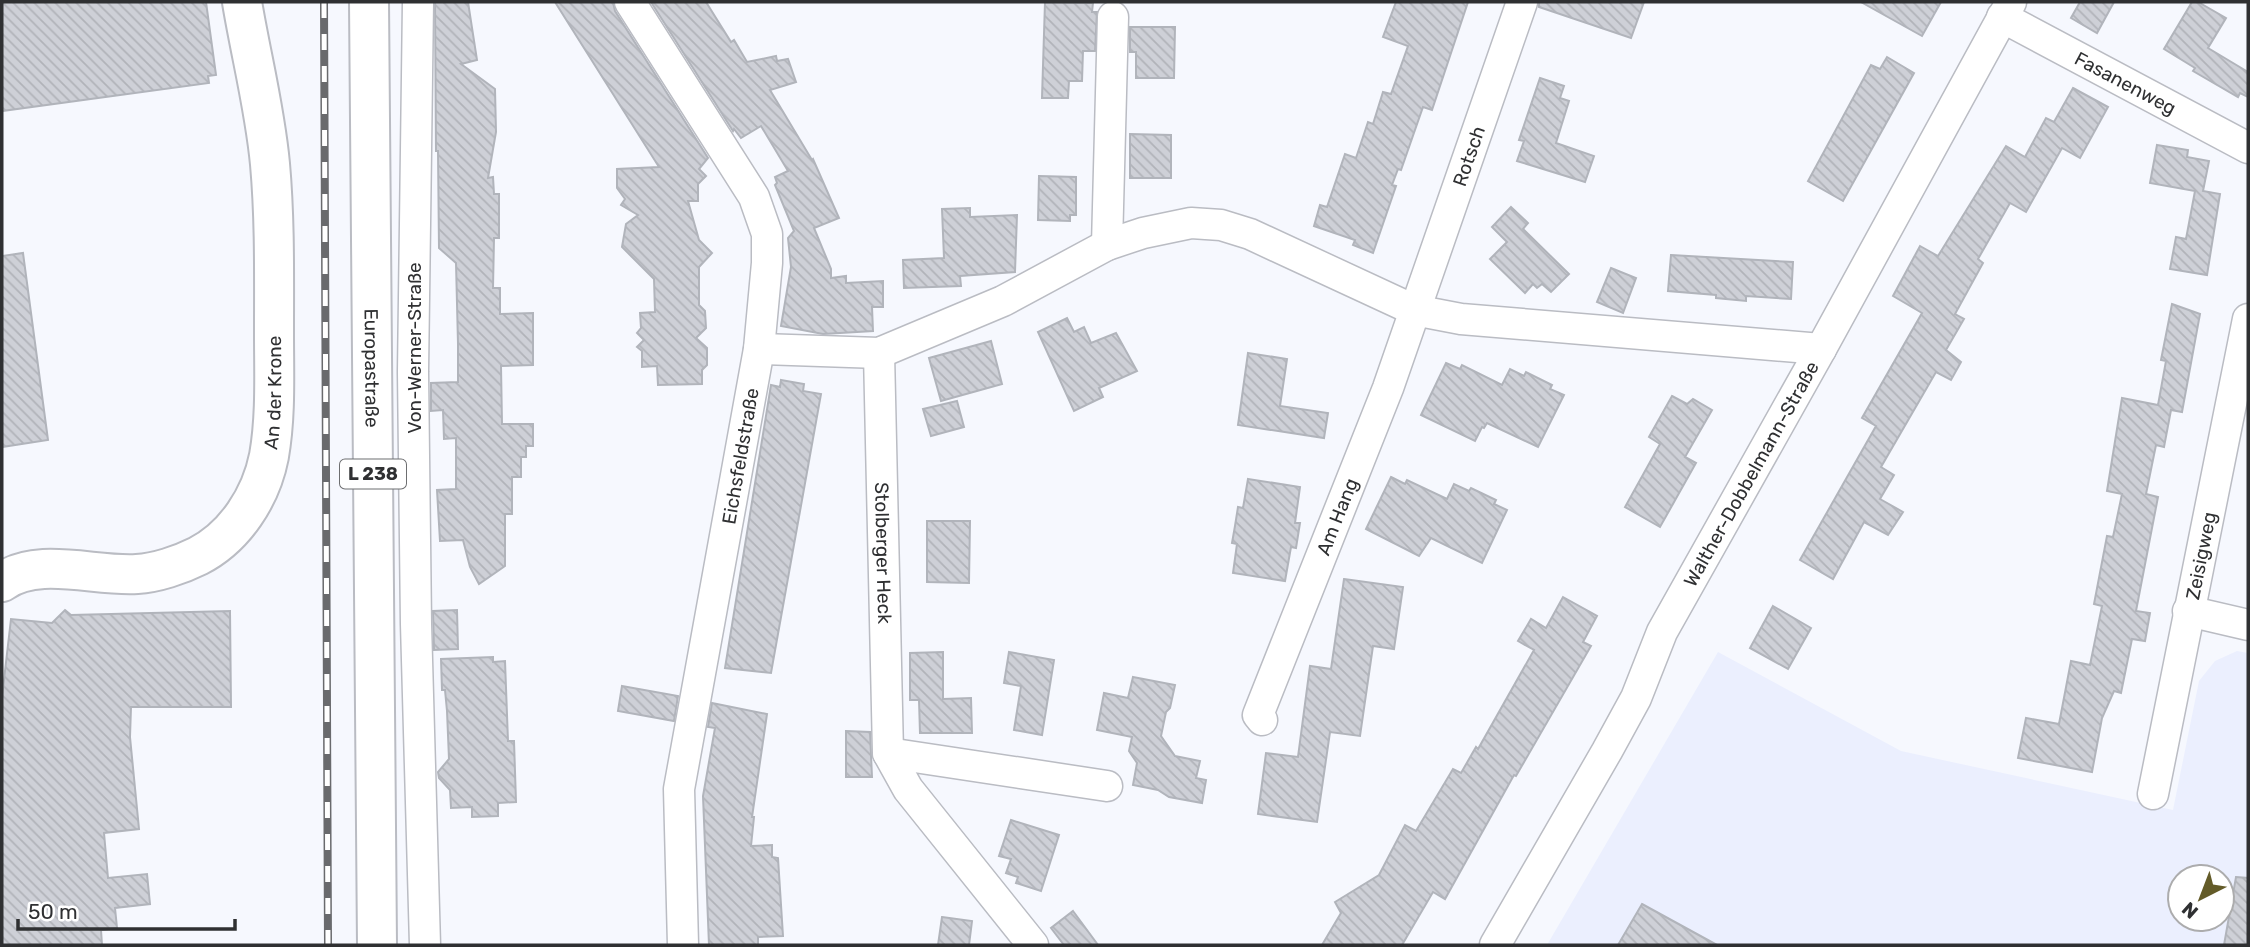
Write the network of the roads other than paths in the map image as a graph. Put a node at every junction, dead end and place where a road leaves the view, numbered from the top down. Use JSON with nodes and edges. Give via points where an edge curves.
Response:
{"nodes":[{"id":1,"x":242,"y":2,"type":"edge"},
{"id":2,"x":369,"y":2,"type":"edge"},
{"id":3,"x":418,"y":2,"type":"edge"},
{"id":4,"x":630,"y":2,"type":"edge"},
{"id":5,"x":1522,"y":2,"type":"edge"},
{"id":6,"x":2007,"y":9,"type":"edge"},
{"id":7,"x":1112,"y":18,"type":"dead end"},
{"id":8,"x":2248,"y":148,"type":"edge"},
{"id":9,"x":1107,"y":245,"type":"junction"},
{"id":10,"x":1414,"y":310,"type":"junction"},
{"id":11,"x":2248,"y":319,"type":"edge"},
{"id":12,"x":759,"y":349,"type":"junction"},
{"id":13,"x":1821,"y":349,"type":"junction"},
{"id":14,"x":879,"y":353,"type":"junction"},
{"id":15,"x":2,"y":582,"type":"edge"},
{"id":16,"x":2188,"y":611,"type":"junction"},
{"id":17,"x":2248,"y":625,"type":"edge"},
{"id":18,"x":1262,"y":720,"type":"dead end"},
{"id":19,"x":888,"y":753,"type":"junction"},
{"id":20,"x":1107,"y":786,"type":"dead end"},
{"id":21,"x":2152,"y":794,"type":"dead end"},
{"id":22,"x":377,"y":945,"type":"edge"},
{"id":23,"x":425,"y":945,"type":"edge"},
{"id":24,"x":683,"y":945,"type":"edge"},
{"id":25,"x":1034,"y":945,"type":"edge"},
{"id":26,"x":1495,"y":945,"type":"edge"}],
"edges":[{"from":1,"to":15,"type":"main road","name":"An der Krone","via":[[270,164],[274,236],[274,408],[260,483],[227,536],[179,564],[138,574],[34,569]]},
{"from":2,"to":22,"type":"main road","name":"Europastraße","number":"L 238"},
{"from":3,"to":23,"type":"street","name":"Von-Werner-Straße","via":[[413,372]]},
{"from":4,"to":12,"type":"street","name":"Eichsfeldstraße","via":[[761,214],[767,234],[767,264]]},
{"from":5,"to":10,"type":"street","name":"Rotsch"},
{"from":6,"to":8,"type":"street","name":"Fasanenweg"},
{"from":6,"to":13,"type":"street","name":"Walther-Dobbelmann-Straße"},
{"from":7,"to":9,"type":"street"},
{"from":9,"to":10,"type":"street","via":[[1191,223],[1221,225],[1251,234]]},
{"from":9,"to":14,"type":"street","via":[[1003,300]]},
{"from":10,"to":13,"type":"street","via":[[1461,319]]},
{"from":10,"to":18,"type":"street","name":"Am Hang","via":[[1388,388],[1258,715]]},
{"from":11,"to":16,"type":"street","name":"Zeisigweg"},
{"from":12,"to":14,"type":"street"},
{"from":12,"to":24,"type":"street","name":"Eichsfeldstraße","via":[[679,789]]},
{"from":13,"to":26,"type":"street","name":"Walther-Dobbelmann-Straße","via":[[1662,632],[1636,698]]},
{"from":14,"to":19,"type":"street","name":"Stolberger Heck"},
{"from":16,"to":17,"type":"street"},
{"from":16,"to":21,"type":"street","name":"Zeisigweg"},
{"from":19,"to":20,"type":"street"},
{"from":19,"to":25,"type":"street","name":"Stolberger Heck","via":[[908,789]]}]}
